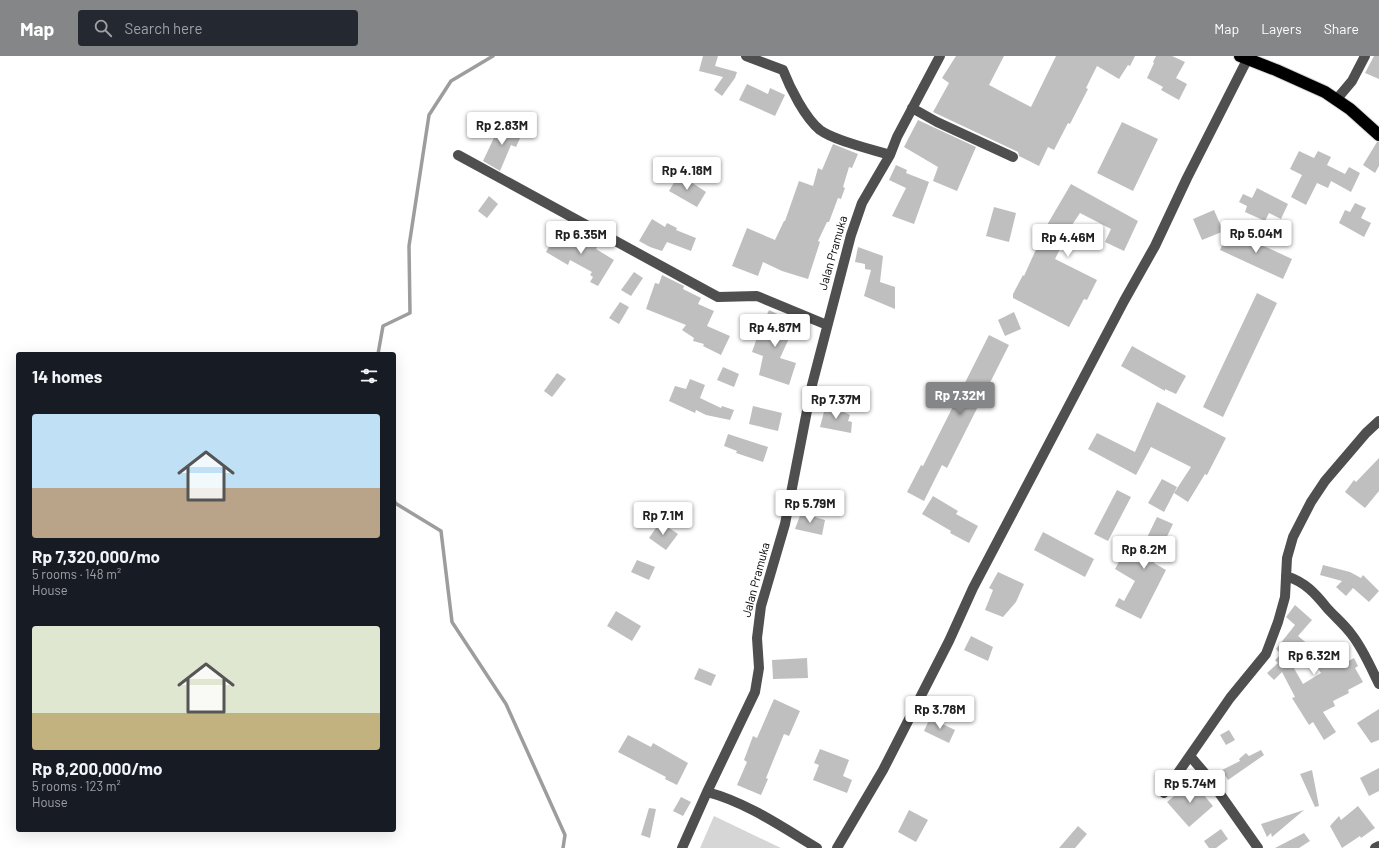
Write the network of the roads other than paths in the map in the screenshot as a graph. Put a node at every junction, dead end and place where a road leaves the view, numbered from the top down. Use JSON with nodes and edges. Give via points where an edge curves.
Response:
{"nodes":[{"id":1,"x":746,"y":56,"type":"edge"},
{"id":2,"x":940,"y":56,"type":"edge"},
{"id":3,"x":1365,"y":56,"type":"edge"},
{"id":4,"x":1251,"y":58,"type":"edge"},
{"id":5,"x":1336,"y":100,"type":"junction"},
{"id":6,"x":912,"y":108,"type":"junction"},
{"id":7,"x":1379,"y":135,"type":"edge"},
{"id":8,"x":458,"y":155,"type":"dead end"},
{"id":9,"x":890,"y":155,"type":"junction"},
{"id":10,"x":1013,"y":157,"type":"dead end"},
{"id":11,"x":828,"y":325,"type":"junction"},
{"id":12,"x":1379,"y":421,"type":"edge"},
{"id":13,"x":1286,"y":576,"type":"junction"},
{"id":14,"x":1379,"y":684,"type":"edge"},
{"id":15,"x":1190,"y":756,"type":"junction"},
{"id":16,"x":706,"y":792,"type":"junction"},
{"id":17,"x":1164,"y":793,"type":"dead end"},
{"id":18,"x":1379,"y":846,"type":"edge"},
{"id":19,"x":682,"y":848,"type":"edge"},
{"id":20,"x":816,"y":848,"type":"edge"},
{"id":21,"x":837,"y":848,"type":"edge"},
{"id":22,"x":1258,"y":848,"type":"edge"},
{"id":23,"x":1375,"y":848,"type":"edge"}],
"edges":[{"from":1,"to":9,"type":"street","via":[[783,70],[796,96],[821,130]]},
{"from":2,"to":6,"type":"street","name":"Jalan Pramuka"},
{"from":3,"to":5,"type":"street","via":[[1352,81]]},
{"from":4,"to":5,"type":"highway","via":[[1325,92]]},
{"from":4,"to":21,"type":"street","via":[[1187,178],[1155,246],[973,588],[883,770]]},
{"from":5,"to":7,"type":"highway"},
{"from":6,"to":9,"type":"street","name":"Jalan Pramuka"},
{"from":6,"to":10,"type":"street"},
{"from":8,"to":11,"type":"street","via":[[718,297],[757,296]]},
{"from":9,"to":11,"type":"street","name":"Jalan Pramuka","via":[[862,203],[837,282]]},
{"from":11,"to":16,"type":"street","name":"Jalan Pramuka","via":[[812,385],[784,524],[758,621],[759,668],[756,686]]},
{"from":12,"to":13,"type":"street","via":[[1325,481],[1311,502],[1293,537],[1287,558]]},
{"from":13,"to":14,"type":"street","via":[[1305,584],[1338,618],[1353,636]]},
{"from":13,"to":15,"type":"street","via":[[1282,609],[1266,654],[1230,698]]},
{"from":15,"to":17,"type":"street"},
{"from":15,"to":22,"type":"street"},
{"from":16,"to":19,"type":"street","name":"Jalan Pramuka"},
{"from":16,"to":20,"type":"street","via":[[725,797],[743,806]]},
{"from":18,"to":23,"type":"street"}]}
